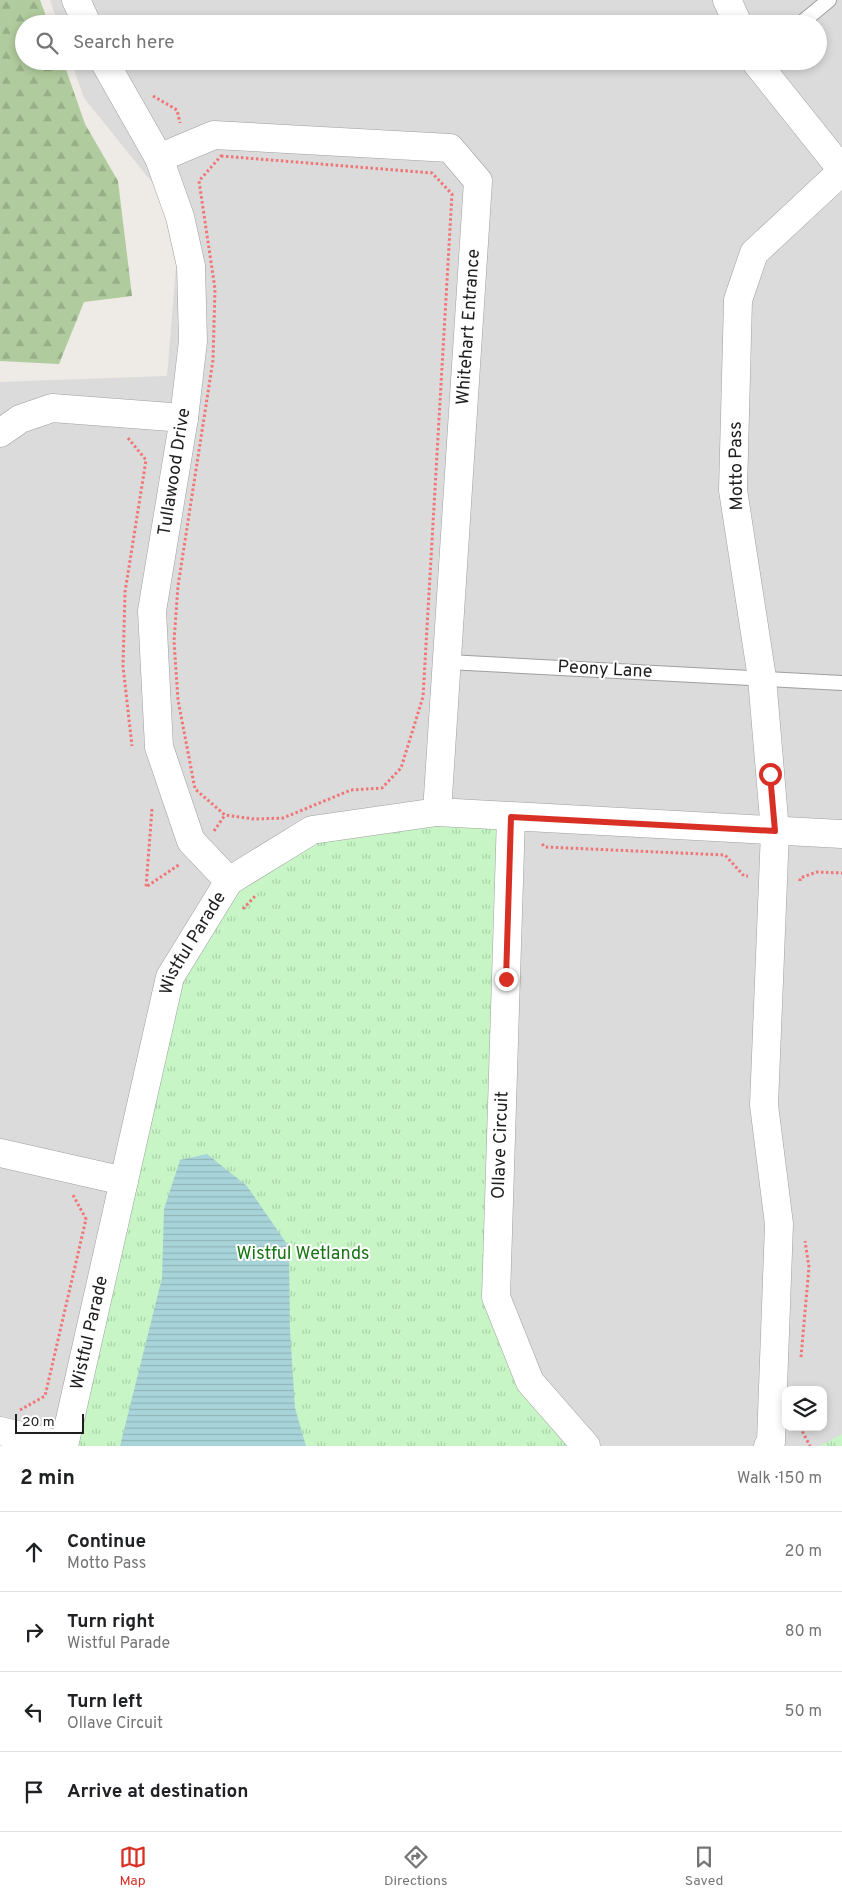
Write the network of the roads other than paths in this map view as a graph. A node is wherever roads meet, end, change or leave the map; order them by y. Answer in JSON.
{"nodes":[{"id":1,"x":76,"y":0,"type":"edge"},
{"id":2,"x":727,"y":0,"type":"edge"},
{"id":3,"x":829,"y":0,"type":"edge"},
{"id":4,"x":83,"y":15,"type":"edge"},
{"id":5,"x":734,"y":15,"type":"edge"},
{"id":6,"x":811,"y":15,"type":"edge"},
{"id":7,"x":109,"y":70,"type":"edge"},
{"id":8,"x":762,"y":70,"type":"edge"},
{"id":9,"x":159,"y":158,"type":"junction"},
{"id":10,"x":842,"y":170,"type":"edge"},
{"id":11,"x":184,"y":418,"type":"junction"},
{"id":12,"x":0,"y":433,"type":"edge"},
{"id":13,"x":448,"y":662,"type":"junction"},
{"id":14,"x":762,"y":678,"type":"junction"},
{"id":15,"x":842,"y":683,"type":"edge"},
{"id":16,"x":437,"y":812,"type":"junction"},
{"id":17,"x":510,"y":828,"type":"junction"},
{"id":18,"x":775,"y":831,"type":"junction"},
{"id":19,"x":842,"y":834,"type":"edge"},
{"id":20,"x":229,"y":881,"type":"junction"},
{"id":21,"x":0,"y":1153,"type":"edge"},
{"id":22,"x":124,"y":1181,"type":"junction"},
{"id":23,"x":5,"y":1432,"type":"edge"},
{"id":24,"x":64,"y":1446,"type":"edge"},
{"id":25,"x":586,"y":1446,"type":"edge"},
{"id":26,"x":768,"y":1446,"type":"edge"}],
"edges":[{"from":1,"to":4,"type":"street"},
{"from":2,"to":5,"type":"street"},
{"from":3,"to":6,"type":"lane"},
{"from":7,"to":9,"type":"street","name":"Tullawood Drive"},
{"from":8,"to":10,"type":"street"},
{"from":9,"to":11,"type":"street","name":"Tullawood Drive"},
{"from":9,"to":13,"type":"street","name":"Whitehart Entrance"},
{"from":10,"to":14,"type":"street","name":"Motto Pass"},
{"from":11,"to":12,"type":"street"},
{"from":11,"to":20,"type":"street","name":"Tullawood Drive"},
{"from":13,"to":14,"type":"lane","name":"Peony Lane"},
{"from":13,"to":16,"type":"street","name":"Whitehart Entrance"},
{"from":14,"to":15,"type":"lane","name":"Peony Lane"},
{"from":14,"to":18,"type":"street","name":"Motto Pass"},
{"from":16,"to":17,"type":"street","name":"Wistful Parade"},
{"from":16,"to":20,"type":"street","name":"Wistful Parade"},
{"from":17,"to":18,"type":"street","name":"Wistful Parade"},
{"from":17,"to":25,"type":"street","name":"Ollave Circuit"},
{"from":18,"to":19,"type":"street","name":"Wistful Parade"},
{"from":18,"to":26,"type":"street"},
{"from":20,"to":22,"type":"street","name":"Wistful Parade"},
{"from":21,"to":22,"type":"street"},
{"from":22,"to":24,"type":"street","name":"Wistful Parade"},
{"from":23,"to":24,"type":"street"}]}
